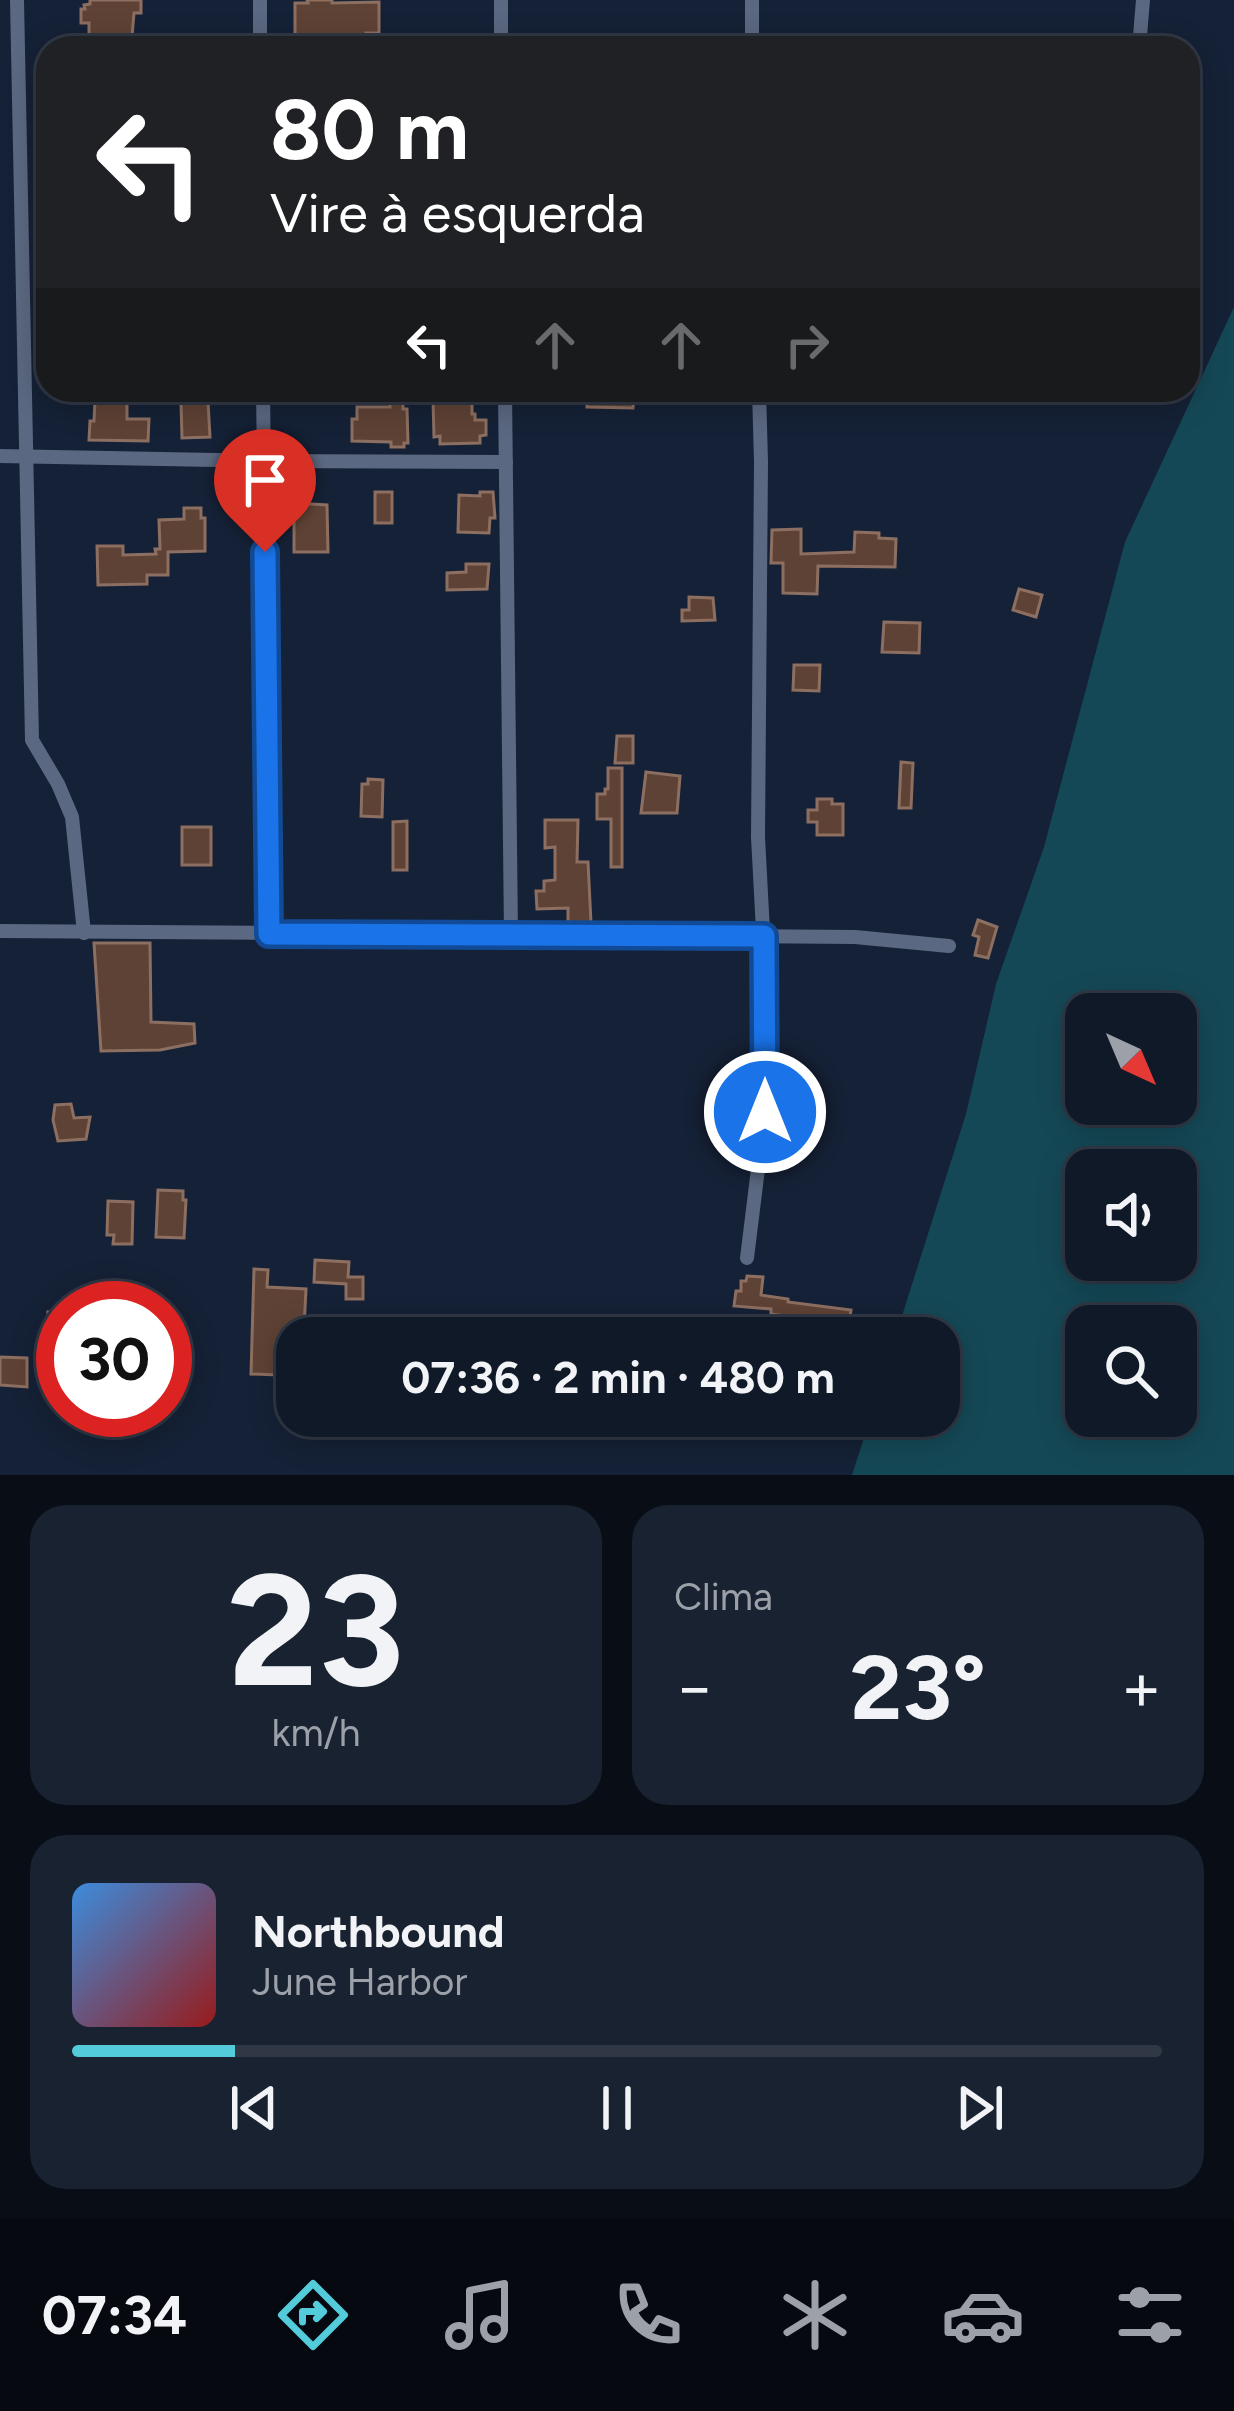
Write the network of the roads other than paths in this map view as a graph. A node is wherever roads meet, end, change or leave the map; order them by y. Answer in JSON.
{"nodes":[{"id":1,"x":17,"y":0,"type":"edge"},
{"id":2,"x":260,"y":0,"type":"edge"},
{"id":3,"x":501,"y":0,"type":"edge"},
{"id":4,"x":752,"y":0,"type":"edge"},
{"id":5,"x":1143,"y":0,"type":"edge"},
{"id":6,"x":260,"y":36,"type":"edge"},
{"id":7,"x":501,"y":36,"type":"edge"},
{"id":8,"x":752,"y":36,"type":"edge"},
{"id":9,"x":1140,"y":36,"type":"edge"},
{"id":10,"x":263,"y":402,"type":"edge"},
{"id":11,"x":505,"y":402,"type":"edge"},
{"id":12,"x":759,"y":402,"type":"edge"},
{"id":13,"x":0,"y":456,"type":"edge"},
{"id":14,"x":25,"y":456,"type":"junction"},
{"id":15,"x":262,"y":461,"type":"junction"},
{"id":16,"x":506,"y":462,"type":"junction"},
{"id":17,"x":0,"y":931,"type":"edge"},
{"id":18,"x":84,"y":933,"type":"junction"},
{"id":19,"x":269,"y":934,"type":"junction"},
{"id":20,"x":511,"y":935,"type":"junction"},
{"id":21,"x":764,"y":936,"type":"junction"},
{"id":22,"x":949,"y":946,"type":"dead end"},
{"id":23,"x":747,"y":1258,"type":"dead end"}],
"edges":[{"from":1,"to":14,"type":"street"},
{"from":2,"to":6,"type":"street"},
{"from":3,"to":7,"type":"street"},
{"from":4,"to":8,"type":"street"},
{"from":5,"to":9,"type":"street"},
{"from":10,"to":15,"type":"street"},
{"from":11,"to":16,"type":"street"},
{"from":12,"to":21,"type":"street"},
{"from":13,"to":14,"type":"street"},
{"from":14,"to":15,"type":"street"},
{"from":14,"to":18,"type":"street"},
{"from":15,"to":16,"type":"street"},
{"from":15,"to":19,"type":"street"},
{"from":16,"to":20,"type":"street"},
{"from":17,"to":18,"type":"street"},
{"from":18,"to":19,"type":"street"},
{"from":19,"to":20,"type":"street"},
{"from":20,"to":21,"type":"street"},
{"from":21,"to":22,"type":"street"},
{"from":21,"to":23,"type":"street"}]}
